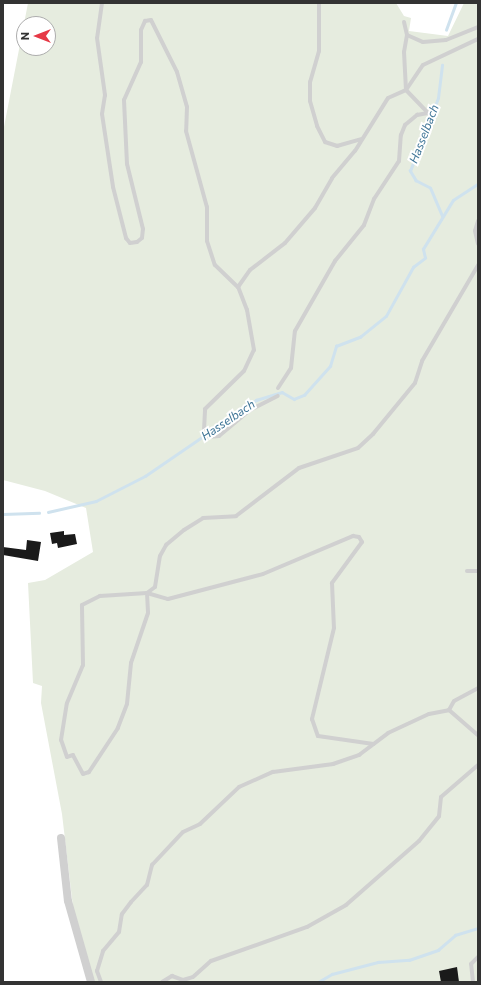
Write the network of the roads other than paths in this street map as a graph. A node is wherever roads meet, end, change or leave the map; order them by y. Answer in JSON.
{"nodes":[{"id":1,"x":102,"y":3,"type":"edge"},
{"id":2,"x":319,"y":3,"type":"edge"},
{"id":3,"x":404,"y":22,"type":"dead end"},
{"id":4,"x":478,"y":27,"type":"edge"},
{"id":5,"x":407,"y":35,"type":"junction"},
{"id":6,"x":478,"y":39,"type":"edge"},
{"id":7,"x":406,"y":90,"type":"junction"},
{"id":8,"x":363,"y":139,"type":"junction"},
{"id":9,"x":478,"y":221,"type":"edge"},
{"id":10,"x":478,"y":244,"type":"edge"},
{"id":11,"x":478,"y":265,"type":"edge"},
{"id":12,"x":238,"y":287,"type":"junction"},
{"id":13,"x":278,"y":388,"type":"dead end"},
{"id":14,"x":278,"y":396,"type":"dead end"},
{"id":15,"x":204,"y":430,"type":"dead end"},
{"id":16,"x":208,"y":437,"type":"dead end"},
{"id":17,"x":466,"y":571,"type":"dead end"},
{"id":18,"x":478,"y":571,"type":"edge"},
{"id":19,"x":147,"y":593,"type":"junction"},
{"id":20,"x":478,"y":688,"type":"edge"},
{"id":21,"x":449,"y":710,"type":"junction"},
{"id":22,"x":478,"y":735,"type":"edge"},
{"id":23,"x":373,"y":744,"type":"junction"},
{"id":24,"x":478,"y":765,"type":"edge"},
{"id":25,"x":61,"y":838,"type":"dead end"},
{"id":26,"x":478,"y":957,"type":"edge"},
{"id":27,"x":91,"y":982,"type":"edge"},
{"id":28,"x":101,"y":982,"type":"edge"},
{"id":29,"x":162,"y":982,"type":"edge"},
{"id":30,"x":473,"y":982,"type":"edge"}],
"edges":[{"from":1,"to":12,"type":"lane"},
{"from":2,"to":8,"type":"lane"},
{"from":3,"to":5,"type":"lane"},
{"from":4,"to":5,"type":"lane"},
{"from":5,"to":7,"type":"lane"},
{"from":6,"to":7,"type":"lane"},
{"from":7,"to":8,"type":"lane"},
{"from":7,"to":13,"type":"lane"},
{"from":8,"to":12,"type":"lane"},
{"from":9,"to":10,"type":"lane"},
{"from":11,"to":19,"type":"lane"},
{"from":12,"to":15,"type":"lane"},
{"from":14,"to":16,"type":"lane"},
{"from":17,"to":18,"type":"lane"},
{"from":19,"to":19,"type":"lane"},
{"from":19,"to":23,"type":"lane"},
{"from":20,"to":21,"type":"lane"},
{"from":21,"to":22,"type":"lane"},
{"from":21,"to":23,"type":"lane"},
{"from":23,"to":28,"type":"lane"},
{"from":24,"to":29,"type":"lane"},
{"from":25,"to":27,"type":"street"},
{"from":26,"to":30,"type":"lane"}]}
